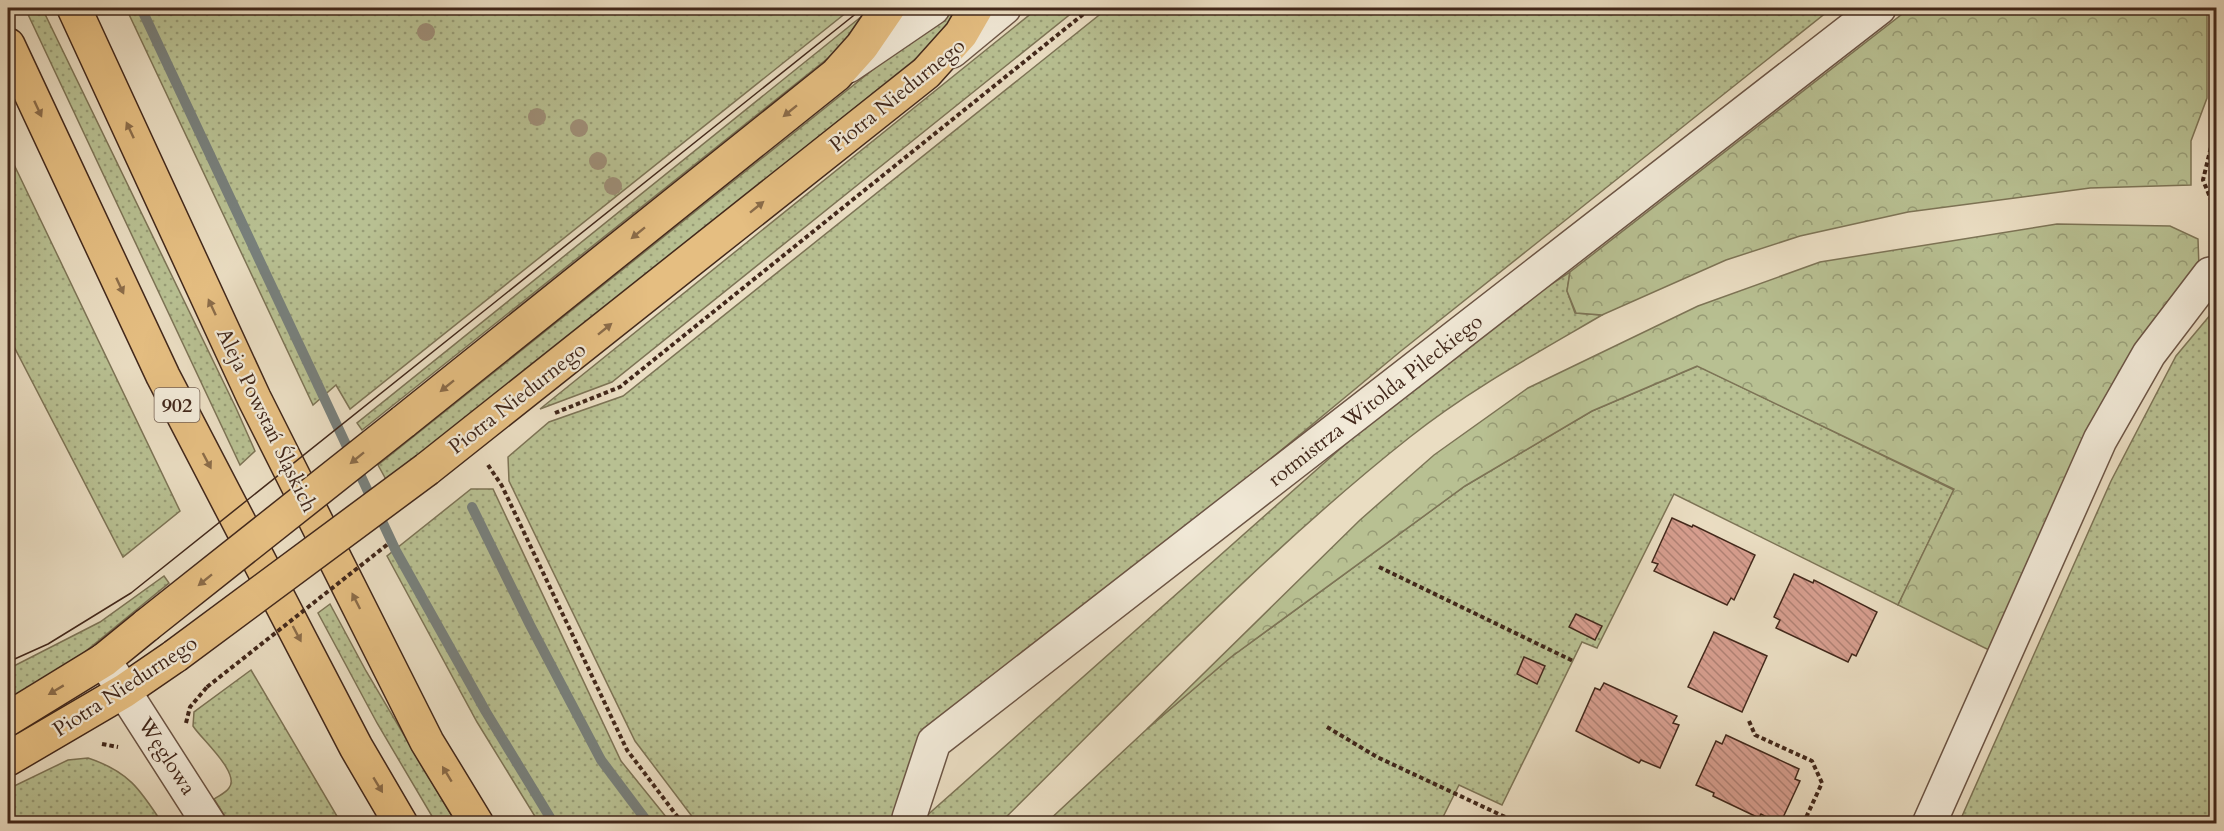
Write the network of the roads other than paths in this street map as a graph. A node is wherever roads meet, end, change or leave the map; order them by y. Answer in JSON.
{"nodes":[{"id":1,"x":74,"y":8,"type":"edge"},
{"id":2,"x":888,"y":8,"type":"edge"},
{"id":3,"x":933,"y":8,"type":"edge"},
{"id":4,"x":976,"y":8,"type":"edge"},
{"id":5,"x":1004,"y":8,"type":"edge"},
{"id":6,"x":1879,"y":8,"type":"edge"},
{"id":7,"x":8,"y":45,"type":"edge"},
{"id":8,"x":926,"y":73,"type":"junction"},
{"id":9,"x":836,"y":75,"type":"junction"},
{"id":10,"x":2210,"y":274,"type":"dead end"},
{"id":11,"x":104,"y":660,"type":"junction"},
{"id":12,"x":124,"y":691,"type":"junction"},
{"id":13,"x":8,"y":719,"type":"edge"},
{"id":14,"x":8,"y":759,"type":"edge"},
{"id":15,"x":909,"y":818,"type":"dead end"},
{"id":16,"x":209,"y":824,"type":"edge"},
{"id":17,"x":401,"y":824,"type":"edge"},
{"id":18,"x":477,"y":824,"type":"edge"},
{"id":19,"x":1929,"y":824,"type":"edge"}],
"edges":[{"from":18,"to":1,"type":"main road","name":"Aleja Powstań Śląskich","one_way":true},
{"from":2,"to":9,"type":"main road"},
{"from":3,"to":9,"type":"street","name":"Piotra Niedurnego"},
{"from":4,"to":8,"type":"main road"},
{"from":5,"to":8,"type":"street","name":"Piotra Niedurnego"},
{"from":6,"to":15,"type":"street","name":"rotmistrza Witolda Pileckiego"},
{"from":7,"to":17,"type":"main road","number":"902","one_way":true},
{"from":12,"to":8,"type":"main road","name":"Piotra Niedurnego","one_way":true,"bridge":true},
{"from":9,"to":11,"type":"main road","name":"Piotra Niedurnego","one_way":true,"bridge":true},
{"from":10,"to":19,"type":"street"},
{"from":11,"to":12,"type":"street","name":"Węglowa"},
{"from":11,"to":13,"type":"main road","name":"Piotra Niedurnego","one_way":true},
{"from":12,"to":14,"type":"main road","name":"Piotra Niedurnego"},
{"from":12,"to":16,"type":"street","name":"Węglowa"}]}
